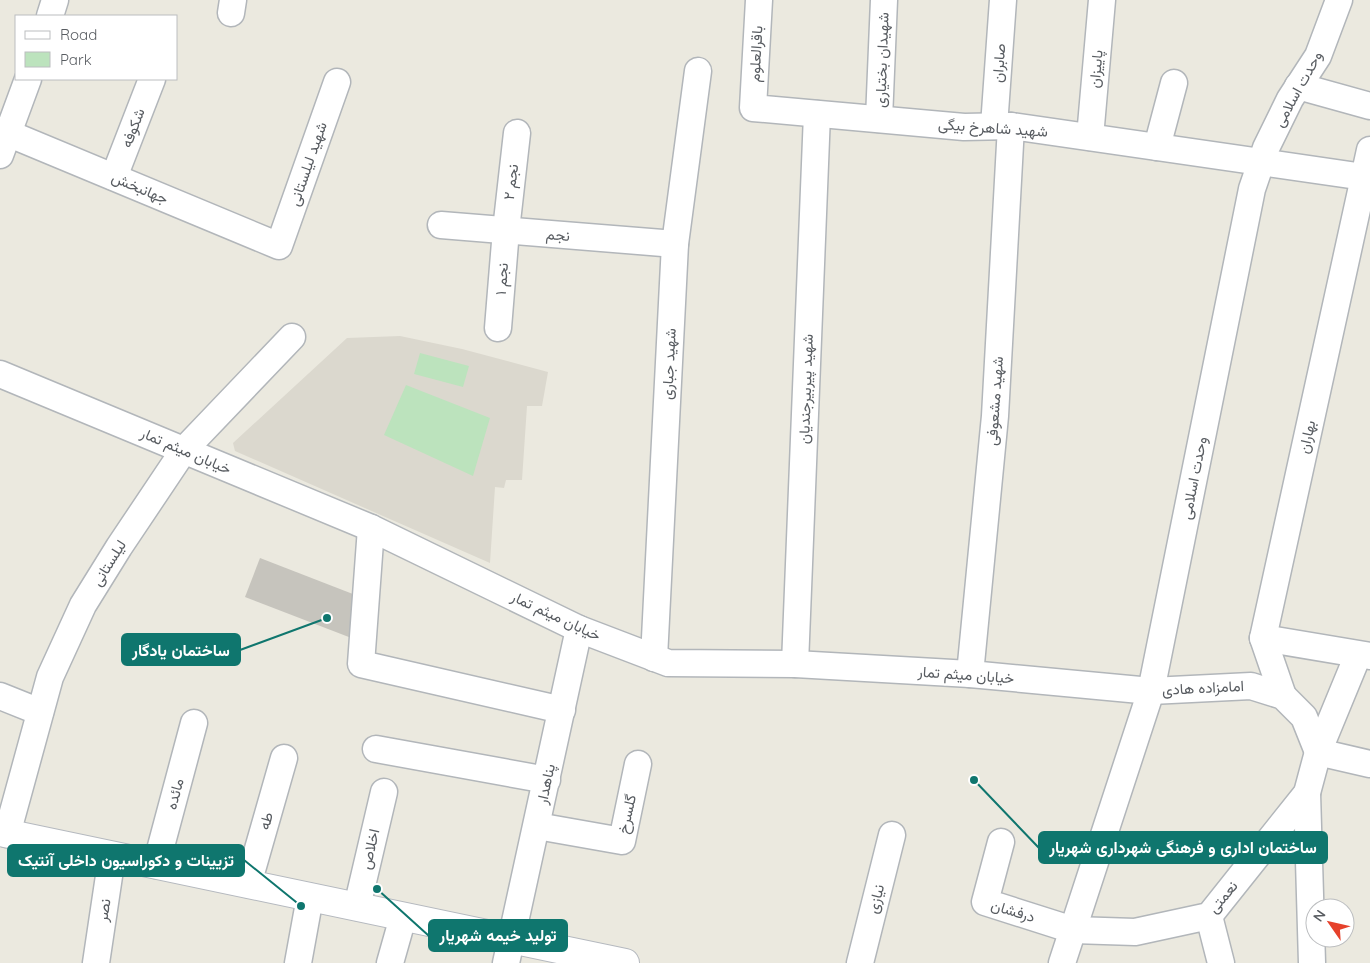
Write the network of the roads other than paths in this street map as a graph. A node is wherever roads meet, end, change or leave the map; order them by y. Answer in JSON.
{"nodes":[{"id":1,"x":55,"y":0,"type":"edge"},
{"id":2,"x":759,"y":0,"type":"edge"},
{"id":3,"x":884,"y":0,"type":"edge"},
{"id":4,"x":1003,"y":0,"type":"edge"},
{"id":5,"x":1102,"y":0,"type":"edge"},
{"id":6,"x":1339,"y":0,"type":"edge"},
{"id":7,"x":50,"y":15,"type":"edge"},
{"id":8,"x":698,"y":71,"type":"dead end"},
{"id":9,"x":28,"y":80,"type":"edge"},
{"id":10,"x":152,"y":80,"type":"edge"},
{"id":11,"x":337,"y":82,"type":"dead end"},
{"id":12,"x":1174,"y":83,"type":"dead end"},
{"id":13,"x":1298,"y":86,"type":"junction"},
{"id":14,"x":1370,"y":106,"type":"edge"},
{"id":15,"x":753,"y":108,"type":"joint"},
{"id":16,"x":817,"y":114,"type":"junction"},
{"id":17,"x":880,"y":119,"type":"junction"},
{"id":18,"x":1003,"y":126,"type":"junction"},
{"id":19,"x":517,"y":133,"type":"dead end"},
{"id":20,"x":1090,"y":137,"type":"junction"},
{"id":21,"x":3,"y":139,"type":"edge"},
{"id":22,"x":1158,"y":147,"type":"junction"},
{"id":23,"x":1370,"y":150,"type":"edge"},
{"id":24,"x":1262,"y":162,"type":"junction"},
{"id":25,"x":114,"y":177,"type":"junction"},
{"id":26,"x":1364,"y":177,"type":"junction"},
{"id":27,"x":441,"y":225,"type":"dead end"},
{"id":28,"x":506,"y":230,"type":"junction"},
{"id":29,"x":675,"y":244,"type":"junction"},
{"id":30,"x":279,"y":246,"type":"joint"},
{"id":31,"x":498,"y":328,"type":"dead end"},
{"id":32,"x":292,"y":337,"type":"dead end"},
{"id":33,"x":0,"y":374,"type":"edge"},
{"id":34,"x":184,"y":450,"type":"junction"},
{"id":35,"x":371,"y":528,"type":"junction"},
{"id":36,"x":580,"y":629,"type":"junction"},
{"id":37,"x":1263,"y":638,"type":"junction"},
{"id":38,"x":1364,"y":656,"type":"edge"},
{"id":39,"x":654,"y":658,"type":"junction"},
{"id":40,"x":795,"y":664,"type":"junction"},
{"id":41,"x":970,"y":674,"type":"junction"},
{"id":42,"x":1151,"y":691,"type":"junction"},
{"id":43,"x":0,"y":696,"type":"edge"},
{"id":44,"x":1283,"y":696,"type":"junction"},
{"id":45,"x":562,"y":710,"type":"junction"},
{"id":46,"x":40,"y":712,"type":"junction"},
{"id":47,"x":194,"y":723,"type":"dead end"},
{"id":48,"x":376,"y":749,"type":"dead end"},
{"id":49,"x":1318,"y":752,"type":"junction"},
{"id":50,"x":284,"y":758,"type":"dead end"},
{"id":51,"x":638,"y":764,"type":"dead end"},
{"id":52,"x":1370,"y":764,"type":"edge"},
{"id":53,"x":547,"y":780,"type":"junction"},
{"id":54,"x":384,"y":792,"type":"dead end"},
{"id":55,"x":1307,"y":793,"type":"junction"},
{"id":56,"x":537,"y":826,"type":"junction"},
{"id":57,"x":3,"y":833,"type":"edge"},
{"id":58,"x":892,"y":835,"type":"dead end"},
{"id":59,"x":1000,"y":842,"type":"dead end"},
{"id":60,"x":112,"y":856,"type":"junction"},
{"id":61,"x":156,"y":865,"type":"junction"},
{"id":62,"x":248,"y":884,"type":"junction"},
{"id":63,"x":310,"y":897,"type":"junction"},
{"id":64,"x":357,"y":907,"type":"junction"},
{"id":65,"x":1208,"y":916,"type":"junction"},
{"id":66,"x":403,"y":917,"type":"junction"},
{"id":67,"x":1073,"y":930,"type":"junction"},
{"id":68,"x":509,"y":951,"type":"edge"},
{"id":69,"x":96,"y":963,"type":"edge"},
{"id":70,"x":298,"y":963,"type":"edge"},
{"id":71,"x":390,"y":963,"type":"edge"},
{"id":72,"x":625,"y":963,"type":"edge"},
{"id":73,"x":860,"y":963,"type":"edge"},
{"id":74,"x":1062,"y":963,"type":"edge"},
{"id":75,"x":1221,"y":963,"type":"edge"},
{"id":76,"x":1312,"y":963,"type":"edge"}],
"edges":[{"from":1,"to":7,"type":"street"},
{"from":2,"to":15,"type":"street","name":"باقرالعلوم"},
{"from":3,"to":17,"type":"street","name":"شهیدان بختیاری"},
{"from":4,"to":18,"type":"street","name":"صابران"},
{"from":5,"to":20,"type":"street","name":"پاییزان"},
{"from":6,"to":13,"type":"street","name":"وحدت اسلامی"},
{"from":8,"to":29,"type":"street","name":"شهید جباری"},
{"from":9,"to":21,"type":"street"},
{"from":10,"to":25,"type":"street","name":"شکوفه"},
{"from":11,"to":30,"type":"street","name":"شهید لیلستانی"},
{"from":12,"to":22,"type":"street"},
{"from":13,"to":14,"type":"street"},
{"from":13,"to":24,"type":"street","name":"وحدت اسلامی"},
{"from":15,"to":16,"type":"street","name":"شهید شاهرخ بیگی"},
{"from":16,"to":17,"type":"street","name":"شهید شاهرخ بیگی"},
{"from":16,"to":40,"type":"street","name":"شهید پیربیرجندیان"},
{"from":17,"to":18,"type":"street","name":"شهید شاهرخ بیگی"},
{"from":18,"to":20,"type":"street","name":"شهید شاهرخ بیگی"},
{"from":18,"to":41,"type":"street","name":"شهید مشعوفی"},
{"from":19,"to":28,"type":"street","name":"نجم ۲"},
{"from":20,"to":22,"type":"street","name":"شهید شاهرخ بیگی"},
{"from":21,"to":25,"type":"street","name":"جهانبخش"},
{"from":22,"to":24,"type":"street","name":"شهید شاهرخ بیگی"},
{"from":23,"to":26,"type":"street","name":"بهاران"},
{"from":24,"to":26,"type":"street","name":"شهید شاهرخ بیگی"},
{"from":24,"to":42,"type":"street","name":"وحدت اسلامی"},
{"from":25,"to":30,"type":"street","name":"جهانبخش"},
{"from":26,"to":37,"type":"street","name":"بهاران"},
{"from":27,"to":28,"type":"street","name":"نجم"},
{"from":28,"to":29,"type":"street","name":"نجم"},
{"from":28,"to":31,"type":"street","name":"نجم ۱"},
{"from":29,"to":39,"type":"street","name":"شهید جباری"},
{"from":32,"to":34,"type":"street","name":"لیلستانی"},
{"from":33,"to":34,"type":"street","name":"خیابان میثم تمار"},
{"from":34,"to":35,"type":"street","name":"خیابان میثم تمار"},
{"from":34,"to":46,"type":"street","name":"لیلستانی"},
{"from":35,"to":36,"type":"street","name":"خیابان میثم تمار"},
{"from":35,"to":45,"type":"street"},
{"from":36,"to":39,"type":"street","name":"خیابان میثم تمار"},
{"from":36,"to":45,"type":"street","name":"پناهدار"},
{"from":37,"to":38,"type":"street"},
{"from":37,"to":44,"type":"street"},
{"from":38,"to":49,"type":"street","name":"نعمتی"},
{"from":39,"to":40,"type":"street","name":"خیابان میثم تمار"},
{"from":40,"to":41,"type":"street","name":"خیابان میثم تمار"},
{"from":41,"to":42,"type":"street","name":"خیابان میثم تمار"},
{"from":42,"to":44,"type":"street","name":"امامزاده هادی"},
{"from":42,"to":67,"type":"street","name":"وحدت اسلامی"},
{"from":43,"to":46,"type":"street"},
{"from":44,"to":49,"type":"street","name":"امامزاده هادی"},
{"from":45,"to":53,"type":"street","name":"پناهدار"},
{"from":46,"to":57,"type":"street","name":"لیلستانی"},
{"from":47,"to":61,"type":"street","name":"مائده"},
{"from":48,"to":53,"type":"street"},
{"from":49,"to":52,"type":"street"},
{"from":49,"to":55,"type":"street","name":"نعمتی"},
{"from":50,"to":62,"type":"street","name":"طه"},
{"from":51,"to":56,"type":"street","name":"گلسرخ"},
{"from":53,"to":56,"type":"street","name":"پناهدار"},
{"from":54,"to":64,"type":"street","name":"اخلاص"},
{"from":55,"to":65,"type":"street","name":"نعمتی"},
{"from":55,"to":76,"type":"street"},
{"from":56,"to":68,"type":"street","name":"پناهدار"},
{"from":57,"to":60,"type":"main road"},
{"from":58,"to":73,"type":"street","name":"نیازی"},
{"from":59,"to":67,"type":"street","name":"درفشان"},
{"from":60,"to":61,"type":"main road"},
{"from":60,"to":69,"type":"street","name":"نصر"},
{"from":61,"to":62,"type":"main road"},
{"from":62,"to":63,"type":"main road"},
{"from":63,"to":64,"type":"main road"},
{"from":63,"to":70,"type":"street"},
{"from":64,"to":66,"type":"main road"},
{"from":65,"to":67,"type":"street","name":"نعمتی"},
{"from":65,"to":75,"type":"street"},
{"from":66,"to":68,"type":"main road"},
{"from":66,"to":71,"type":"street"},
{"from":67,"to":74,"type":"street","name":"وحدت اسلامی"},
{"from":68,"to":72,"type":"main road"}]}
